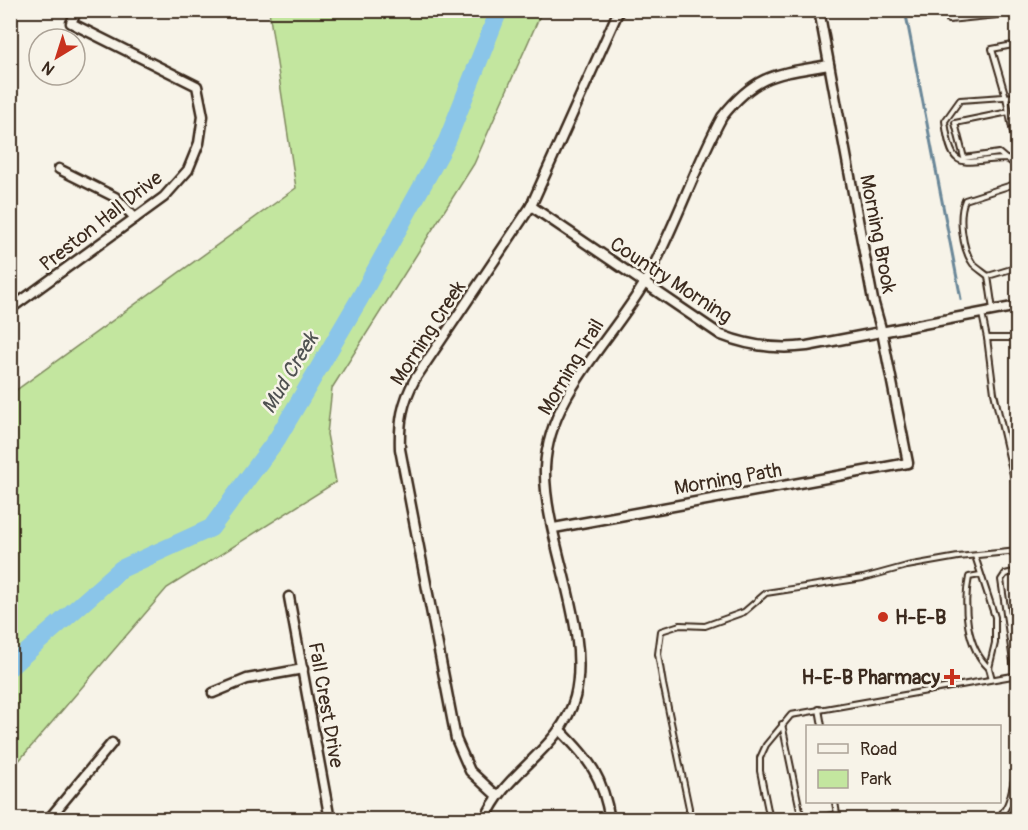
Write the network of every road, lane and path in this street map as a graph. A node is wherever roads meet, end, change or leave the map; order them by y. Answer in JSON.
{"nodes":[{"id":1,"x":77,"y":10,"type":"edge"},
{"id":2,"x":620,"y":10,"type":"edge"},
{"id":3,"x":819,"y":10,"type":"edge"},
{"id":4,"x":997,"y":10,"type":"edge"},
{"id":5,"x":949,"y":20,"type":"dead end"},
{"id":6,"x":1017,"y":44,"type":"edge"},
{"id":7,"x":829,"y":64,"type":"junction"},
{"id":8,"x":1017,"y":96,"type":"edge"},
{"id":9,"x":1006,"y":97,"type":"junction"},
{"id":10,"x":1009,"y":112,"type":"junction"},
{"id":11,"x":1007,"y":159,"type":"junction"},
{"id":12,"x":1017,"y":159,"type":"edge"},
{"id":13,"x":1017,"y":167,"type":"edge"},
{"id":14,"x":59,"y":169,"type":"dead end"},
{"id":15,"x":1017,"y":183,"type":"edge"},
{"id":16,"x":531,"y":206,"type":"junction"},
{"id":17,"x":135,"y":218,"type":"junction"},
{"id":18,"x":1017,"y":267,"type":"edge"},
{"id":19,"x":988,"y":276,"type":"junction"},
{"id":20,"x":644,"y":283,"type":"junction"},
{"id":21,"x":1017,"y":306,"type":"edge"},
{"id":22,"x":10,"y":309,"type":"edge"},
{"id":23,"x":993,"y":311,"type":"junction"},
{"id":24,"x":982,"y":313,"type":"junction"},
{"id":25,"x":882,"y":332,"type":"junction"},
{"id":26,"x":987,"y":338,"type":"junction"},
{"id":27,"x":1017,"y":338,"type":"edge"},
{"id":28,"x":908,"y":463,"type":"joint"},
{"id":29,"x":1016,"y":483,"type":"edge"},
{"id":30,"x":554,"y":528,"type":"junction"},
{"id":31,"x":1017,"y":551,"type":"edge"},
{"id":32,"x":975,"y":556,"type":"junction"},
{"id":33,"x":1017,"y":559,"type":"edge"},
{"id":34,"x":1017,"y":572,"type":"edge"},
{"id":35,"x":980,"y":574,"type":"junction"},
{"id":36,"x":289,"y":597,"type":"dead end"},
{"id":37,"x":989,"y":668,"type":"junction"},
{"id":38,"x":303,"y":669,"type":"junction"},
{"id":39,"x":1016,"y":675,"type":"edge"},
{"id":40,"x":992,"y":679,"type":"junction"},
{"id":41,"x":213,"y":693,"type":"dead end"},
{"id":42,"x":819,"y":710,"type":"junction"},
{"id":43,"x":783,"y":724,"type":"junction"},
{"id":44,"x":822,"y":725,"type":"edge"},
{"id":45,"x":560,"y":730,"type":"junction"},
{"id":46,"x":112,"y":743,"type":"dead end"},
{"id":47,"x":1017,"y":765,"type":"edge"},
{"id":48,"x":497,"y":796,"type":"junction"},
{"id":49,"x":837,"y":817,"type":"edge"},
{"id":50,"x":48,"y":819,"type":"edge"},
{"id":51,"x":330,"y":819,"type":"edge"},
{"id":52,"x":485,"y":819,"type":"edge"},
{"id":53,"x":610,"y":819,"type":"edge"},
{"id":54,"x":689,"y":819,"type":"edge"},
{"id":55,"x":770,"y":819,"type":"edge"},
{"id":56,"x":802,"y":819,"type":"edge"},
{"id":57,"x":808,"y":819,"type":"edge"},
{"id":58,"x":994,"y":819,"type":"edge"}],
"edges":[{"from":1,"to":17,"type":"street","name":"Preston Hall Drive"},
{"from":2,"to":16,"type":"street","name":"Morning Creek"},
{"from":3,"to":7,"type":"street","name":"Morning Brook"},
{"from":4,"to":5,"type":"lane"},
{"from":6,"to":9,"type":"lane"},
{"from":7,"to":20,"type":"street","name":"Morning Trail"},
{"from":7,"to":25,"type":"street","name":"Morning Brook"},
{"from":8,"to":9,"type":"lane"},
{"from":9,"to":10,"type":"lane"},
{"from":9,"to":11,"type":"lane"},
{"from":10,"to":11,"type":"lane"},
{"from":10,"to":12,"type":"lane"},
{"from":11,"to":13,"type":"lane"},
{"from":14,"to":17,"type":"street"},
{"from":15,"to":19,"type":"lane"},
{"from":16,"to":20,"type":"street","name":"Country Morning"},
{"from":16,"to":48,"type":"street","name":"Morning Creek"},
{"from":17,"to":22,"type":"street","name":"Preston Hall Drive"},
{"from":18,"to":19,"type":"lane"},
{"from":19,"to":23,"type":"lane"},
{"from":20,"to":25,"type":"street","name":"Country Morning"},
{"from":20,"to":30,"type":"street","name":"Morning Trail"},
{"from":21,"to":23,"type":"street","name":"Country Morning"},
{"from":23,"to":24,"type":"street","name":"Country Morning"},
{"from":24,"to":25,"type":"street","name":"Country Morning"},
{"from":24,"to":26,"type":"lane"},
{"from":25,"to":28,"type":"street","name":"Morning Brook"},
{"from":26,"to":27,"type":"lane"},
{"from":26,"to":29,"type":"lane"},
{"from":28,"to":30,"type":"street","name":"Morning Path"},
{"from":30,"to":45,"type":"street","name":"Morning Trail"},
{"from":31,"to":32,"type":"lane"},
{"from":32,"to":35,"type":"lane"},
{"from":32,"to":54,"type":"lane"},
{"from":33,"to":34,"type":"lane"},
{"from":34,"to":39,"type":"lane"},
{"from":35,"to":37,"type":"lane"},
{"from":35,"to":37,"type":"lane"},
{"from":36,"to":38,"type":"street","name":"Fall Crest Drive"},
{"from":37,"to":40,"type":"lane"},
{"from":38,"to":41,"type":"street"},
{"from":38,"to":51,"type":"street","name":"Fall Crest Drive"},
{"from":39,"to":40,"type":"lane"},
{"from":40,"to":42,"type":"lane"},
{"from":42,"to":43,"type":"lane"},
{"from":42,"to":44,"type":"lane"},
{"from":43,"to":55,"type":"lane"},
{"from":43,"to":56,"type":"lane"},
{"from":45,"to":48,"type":"street","name":"Morning Trail"},
{"from":45,"to":53,"type":"street"},
{"from":46,"to":50,"type":"street"},
{"from":47,"to":58,"type":"lane"},
{"from":48,"to":52,"type":"street","name":"Morning Trail"},
{"from":49,"to":57,"type":"lane"}]}
